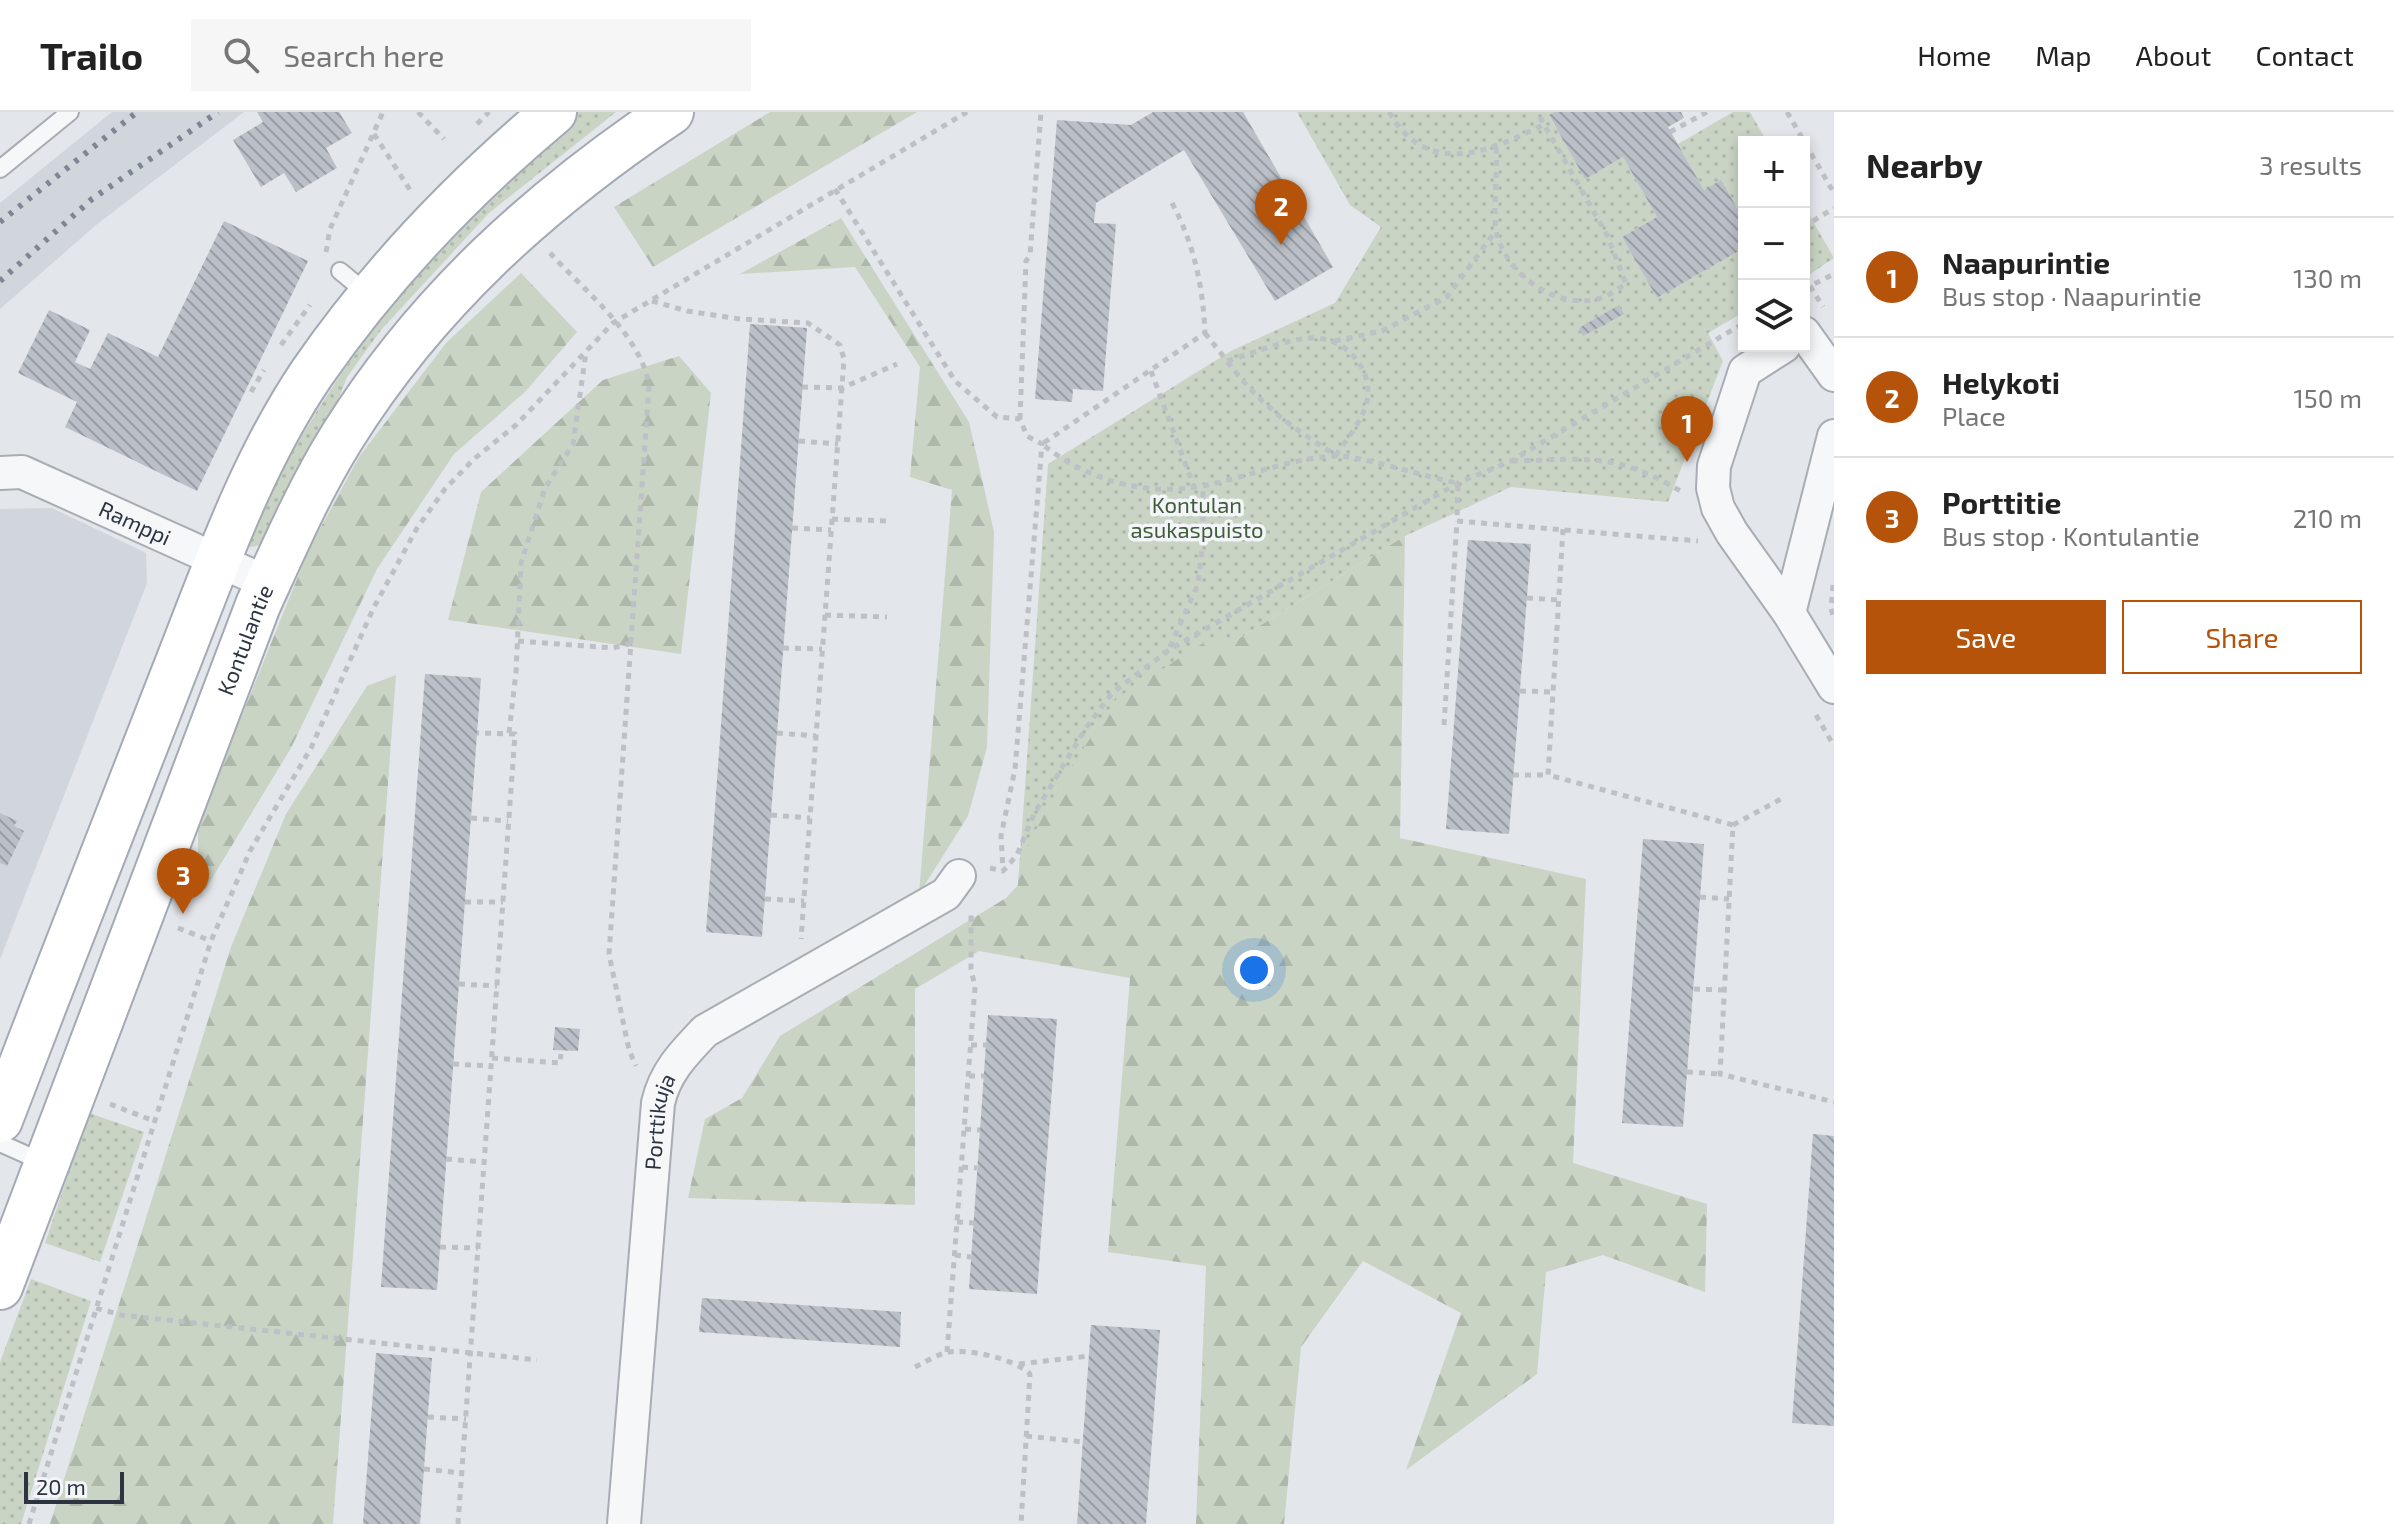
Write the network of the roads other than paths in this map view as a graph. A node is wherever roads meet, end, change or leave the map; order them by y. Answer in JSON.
{"nodes":[{"id":1,"x":70,"y":112,"type":"edge"},
{"id":2,"x":554,"y":112,"type":"edge"},
{"id":3,"x":671,"y":112,"type":"edge"},
{"id":4,"x":0,"y":169,"type":"edge"},
{"id":5,"x":1810,"y":341,"type":"edge"},
{"id":6,"x":1775,"y":352,"type":"edge"},
{"id":7,"x":1834,"y":375,"type":"edge"},
{"id":8,"x":1834,"y":436,"type":"edge"},
{"id":9,"x":0,"y":473,"type":"edge"},
{"id":10,"x":219,"y":561,"type":"junction"},
{"id":11,"x":268,"y":583,"type":"junction"},
{"id":12,"x":1789,"y":613,"type":"junction"},
{"id":13,"x":1834,"y":687,"type":"edge"},
{"id":14,"x":959,"y":876,"type":"road end"},
{"id":15,"x":0,"y":1120,"type":"edge"},
{"id":16,"x":0,"y":1143,"type":"edge"},
{"id":17,"x":46,"y":1164,"type":"junction"},
{"id":18,"x":0,"y":1287,"type":"edge"},
{"id":19,"x":624,"y":1524,"type":"edge"}],
"edges":[{"from":1,"to":4,"type":"lane"},
{"from":2,"to":10,"type":"main road"},
{"from":3,"to":11,"type":"main road","name":"Kontulantie"},
{"from":5,"to":7,"type":"street"},
{"from":6,"to":12,"type":"street"},
{"from":8,"to":12,"type":"street"},
{"from":9,"to":10,"type":"street","name":"Ramppi"},
{"from":10,"to":11,"type":"street","name":"Ramppi"},
{"from":10,"to":15,"type":"main road"},
{"from":11,"to":17,"type":"main road","name":"Kontulantie"},
{"from":12,"to":13,"type":"street"},
{"from":14,"to":19,"type":"street","name":"Porttikuja"},
{"from":16,"to":17,"type":"lane"},
{"from":17,"to":18,"type":"main road","name":"Kontulantie"}]}
